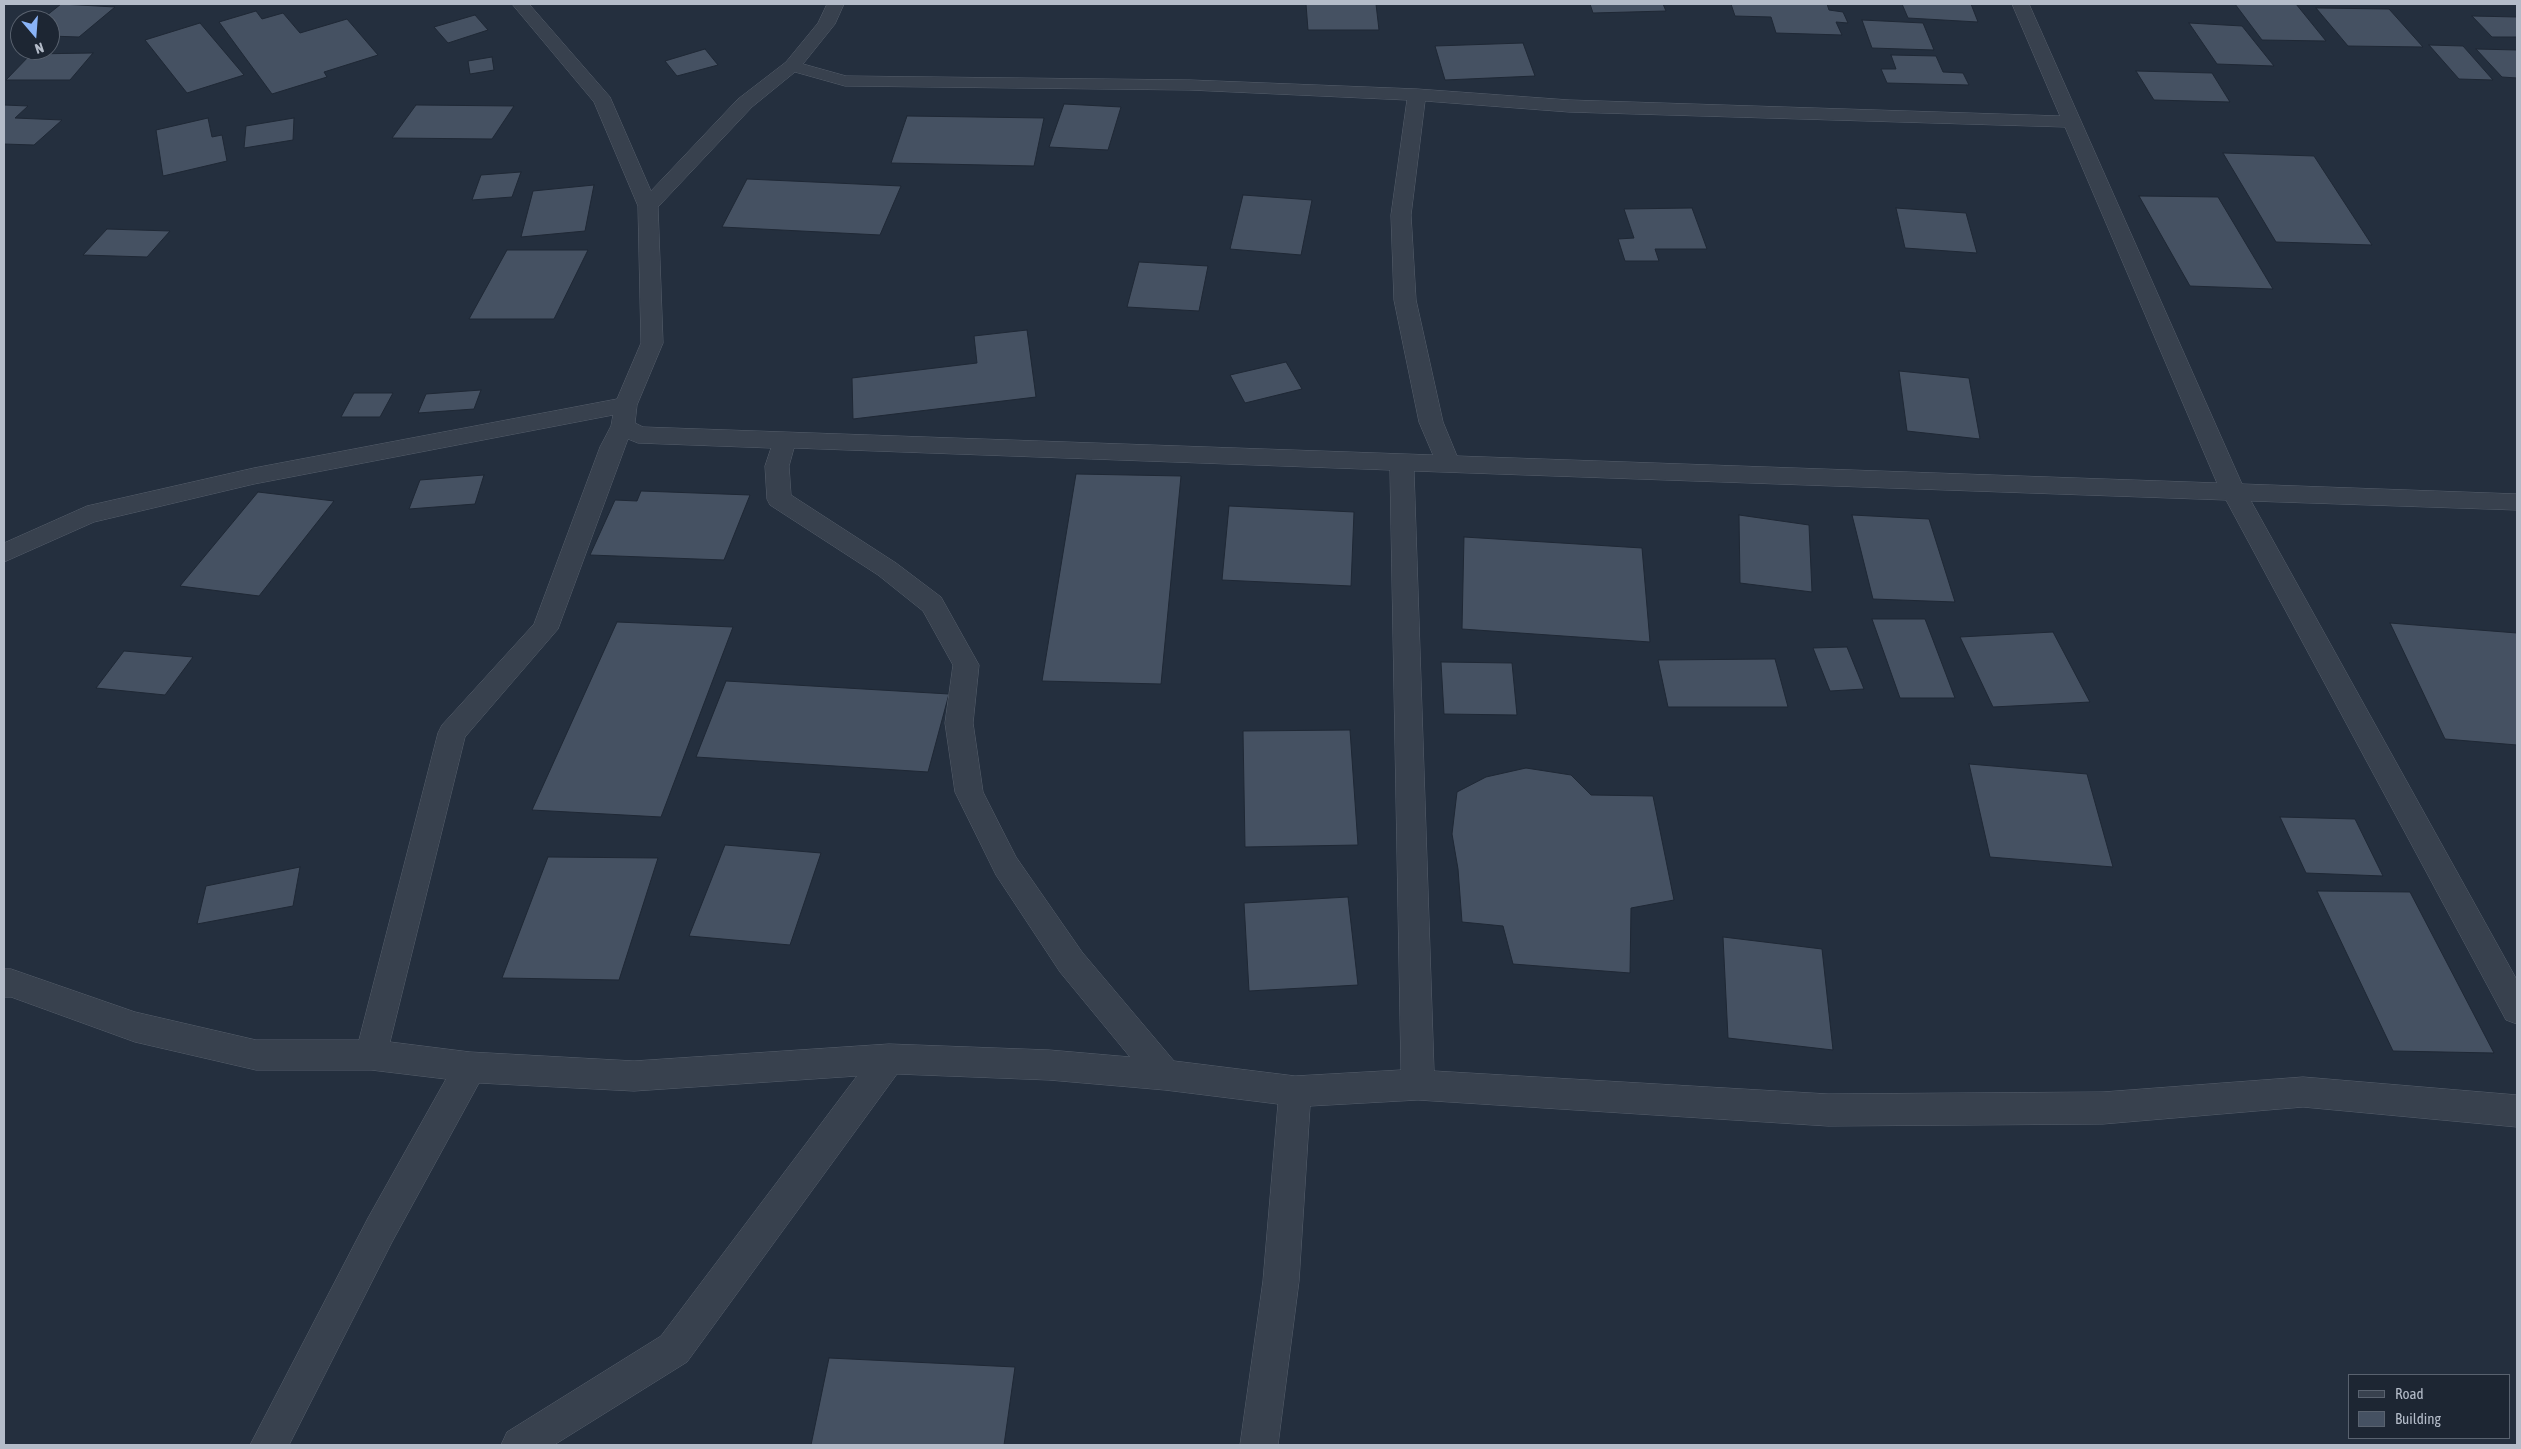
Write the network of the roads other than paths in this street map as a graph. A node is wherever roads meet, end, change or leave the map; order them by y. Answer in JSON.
{"nodes":[{"id":1,"x":520,"y":4,"type":"edge"},
{"id":2,"x":835,"y":4,"type":"edge"},
{"id":3,"x":2021,"y":4,"type":"edge"},
{"id":4,"x":792,"y":66,"type":"junction"},
{"id":5,"x":1417,"y":95,"type":"junction"},
{"id":6,"x":2072,"y":122,"type":"junction"},
{"id":7,"x":648,"y":206,"type":"junction"},
{"id":8,"x":625,"y":415,"type":"junction"},
{"id":9,"x":785,"y":440,"type":"junction"},
{"id":10,"x":1402,"y":462,"type":"junction"},
{"id":11,"x":1449,"y":464,"type":"junction"},
{"id":12,"x":2233,"y":491,"type":"junction"},
{"id":13,"x":2517,"y":502,"type":"edge"},
{"id":14,"x":4,"y":553,"type":"edge"},
{"id":15,"x":4,"y":983,"type":"edge"},
{"id":16,"x":2517,"y":1010,"type":"edge"},
{"id":17,"x":371,"y":1055,"type":"junction"},
{"id":18,"x":889,"y":1058,"type":"junction"},
{"id":19,"x":470,"y":1068,"type":"junction"},
{"id":20,"x":1165,"y":1075,"type":"junction"},
{"id":21,"x":1418,"y":1085,"type":"junction"},
{"id":22,"x":1295,"y":1091,"type":"junction"},
{"id":23,"x":2517,"y":1111,"type":"edge"},
{"id":24,"x":269,"y":1445,"type":"edge"},
{"id":25,"x":520,"y":1445,"type":"edge"},
{"id":26,"x":1260,"y":1445,"type":"edge"}],
"edges":[{"from":1,"to":7,"type":"street"},
{"from":2,"to":4,"type":"street"},
{"from":3,"to":6,"type":"street"},
{"from":4,"to":5,"type":"street"},
{"from":4,"to":7,"type":"street"},
{"from":5,"to":6,"type":"street"},
{"from":5,"to":11,"type":"street"},
{"from":6,"to":12,"type":"street"},
{"from":7,"to":8,"type":"street"},
{"from":8,"to":9,"type":"street"},
{"from":8,"to":14,"type":"street"},
{"from":8,"to":17,"type":"street"},
{"from":9,"to":10,"type":"street"},
{"from":9,"to":20,"type":"street"},
{"from":10,"to":11,"type":"street"},
{"from":10,"to":21,"type":"street"},
{"from":11,"to":12,"type":"street"},
{"from":12,"to":13,"type":"street"},
{"from":12,"to":16,"type":"street"},
{"from":15,"to":17,"type":"street"},
{"from":17,"to":19,"type":"street"},
{"from":18,"to":19,"type":"street"},
{"from":18,"to":20,"type":"street"},
{"from":18,"to":25,"type":"street"},
{"from":19,"to":24,"type":"street"},
{"from":20,"to":22,"type":"street"},
{"from":21,"to":22,"type":"street"},
{"from":21,"to":23,"type":"street"},
{"from":22,"to":26,"type":"street"}]}
